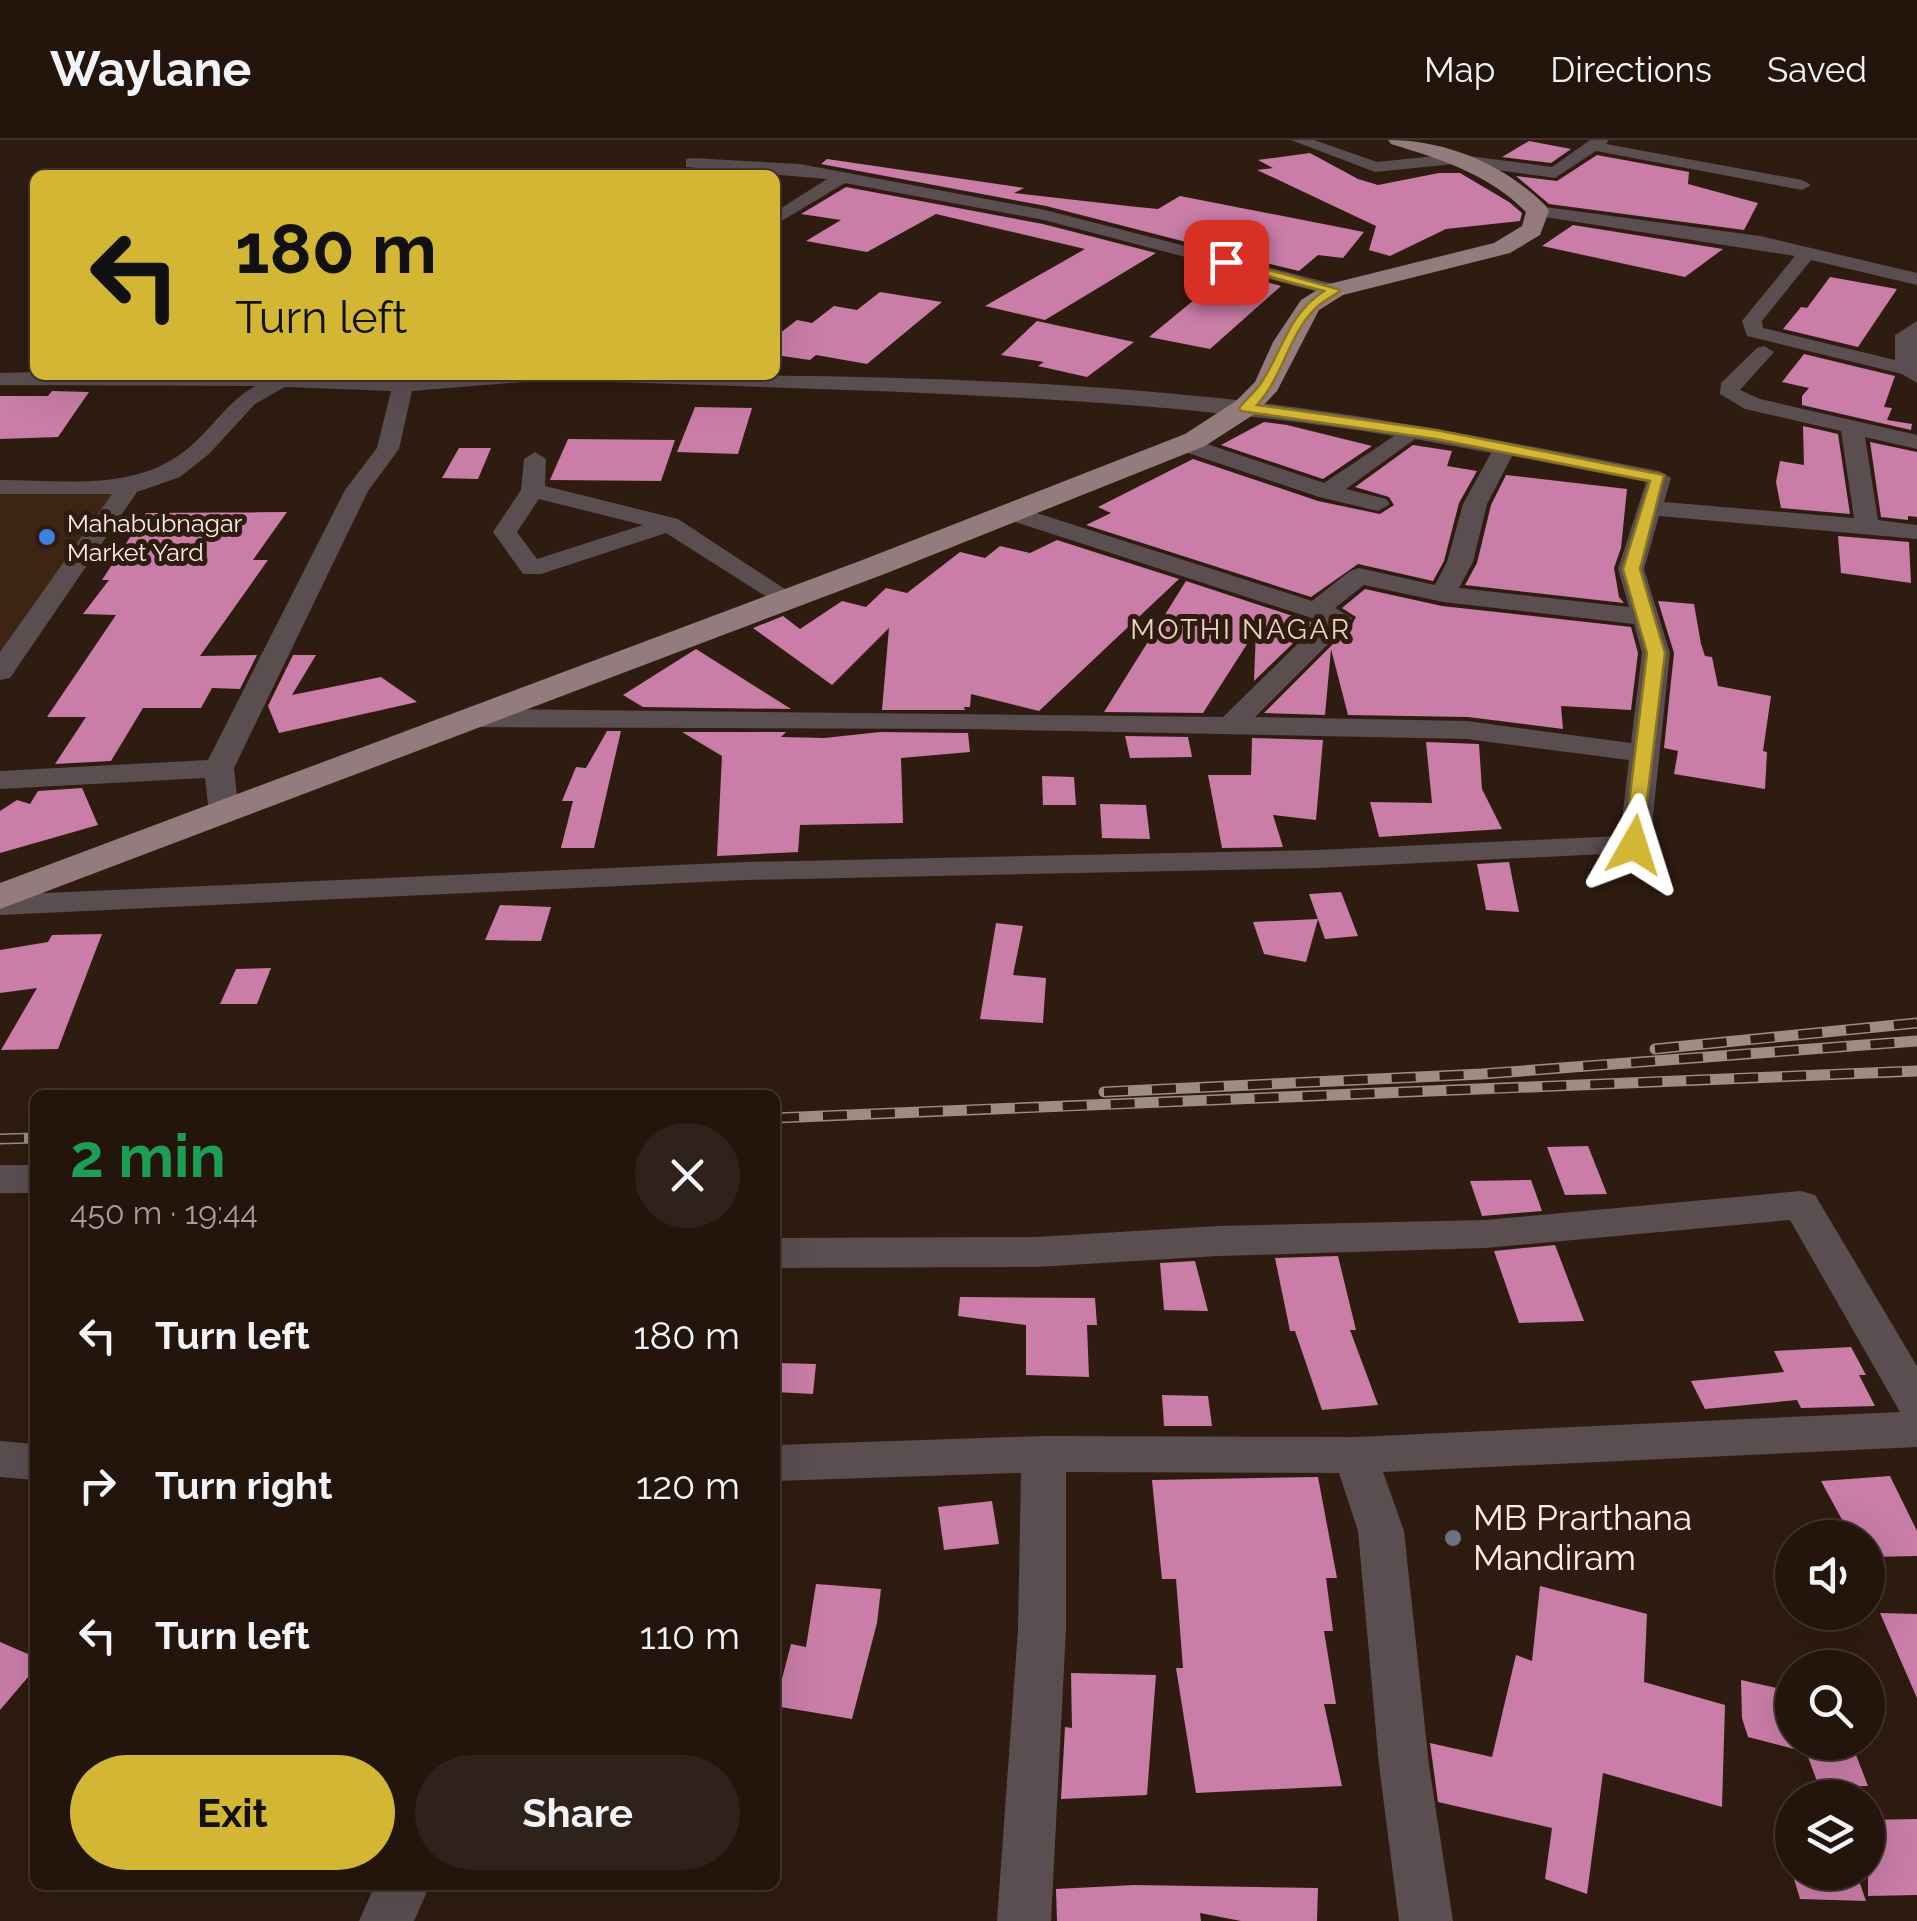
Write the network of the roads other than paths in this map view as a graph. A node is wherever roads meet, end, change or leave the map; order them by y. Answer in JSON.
{"nodes":[{"id":1,"x":1299,"y":140,"type":"edge"},
{"id":2,"x":1398,"y":140,"type":"edge"},
{"id":3,"x":1597,"y":143,"type":"edge"},
{"id":4,"x":1507,"y":148,"type":"dead end"},
{"id":5,"x":1469,"y":161,"type":"junction"},
{"id":6,"x":692,"y":163,"type":"dead end"},
{"id":7,"x":842,"y":177,"type":"junction"},
{"id":8,"x":1802,"y":186,"type":"dead end"},
{"id":9,"x":1538,"y":210,"type":"junction"},
{"id":10,"x":780,"y":217,"type":"edge"},
{"id":11,"x":1807,"y":253,"type":"junction"},
{"id":12,"x":1917,"y":279,"type":"edge"},
{"id":13,"x":1334,"y":290,"type":"junction"},
{"id":14,"x":1917,"y":326,"type":"edge"},
{"id":15,"x":1764,"y":352,"type":"dead end"},
{"id":16,"x":1912,"y":373,"type":"edge"},
{"id":17,"x":30,"y":378,"type":"edge"},
{"id":18,"x":0,"y":379,"type":"edge"},
{"id":19,"x":281,"y":380,"type":"edge"},
{"id":20,"x":406,"y":380,"type":"edge"},
{"id":21,"x":743,"y":380,"type":"edge"},
{"id":22,"x":1246,"y":408,"type":"junction"},
{"id":23,"x":1852,"y":427,"type":"junction"},
{"id":24,"x":1408,"y":431,"type":"junction"},
{"id":25,"x":1917,"y":442,"type":"edge"},
{"id":26,"x":1184,"y":444,"type":"junction"},
{"id":27,"x":1505,"y":448,"type":"junction"},
{"id":28,"x":535,"y":458,"type":"dead end"},
{"id":29,"x":0,"y":486,"type":"edge"},
{"id":30,"x":128,"y":487,"type":"junction"},
{"id":31,"x":533,"y":490,"type":"junction"},
{"id":32,"x":1327,"y":492,"type":"junction"},
{"id":33,"x":1378,"y":504,"type":"dead end"},
{"id":34,"x":1650,"y":508,"type":"junction"},
{"id":35,"x":1012,"y":513,"type":"junction"},
{"id":36,"x":669,"y":524,"type":"junction"},
{"id":37,"x":1866,"y":526,"type":"junction"},
{"id":38,"x":1917,"y":532,"type":"edge"},
{"id":39,"x":1442,"y":594,"type":"junction"},
{"id":40,"x":787,"y":600,"type":"junction"},
{"id":41,"x":1315,"y":610,"type":"junction"},
{"id":42,"x":1646,"y":618,"type":"junction"},
{"id":43,"x":0,"y":672,"type":"edge"},
{"id":44,"x":474,"y":718,"type":"junction"},
{"id":45,"x":1231,"y":725,"type":"junction"},
{"id":46,"x":1644,"y":753,"type":"junction"},
{"id":47,"x":219,"y":768,"type":"junction"},
{"id":48,"x":0,"y":780,"type":"edge"},
{"id":49,"x":224,"y":814,"type":"junction"},
{"id":50,"x":0,"y":901,"type":"edge"},
{"id":51,"x":30,"y":1179,"type":"edge"},
{"id":52,"x":0,"y":1180,"type":"edge"},
{"id":53,"x":780,"y":1253,"type":"edge"},
{"id":54,"x":1917,"y":1404,"type":"edge"},
{"id":55,"x":1917,"y":1429,"type":"edge"},
{"id":56,"x":1043,"y":1454,"type":"junction"},
{"id":57,"x":1355,"y":1455,"type":"junction"},
{"id":58,"x":0,"y":1459,"type":"edge"},
{"id":59,"x":30,"y":1462,"type":"edge"},
{"id":60,"x":780,"y":1463,"type":"edge"},
{"id":61,"x":400,"y":1890,"type":"edge"},
{"id":62,"x":386,"y":1921,"type":"edge"},
{"id":63,"x":1024,"y":1921,"type":"edge"},
{"id":64,"x":1426,"y":1921,"type":"edge"}],
"edges":[{"from":1,"to":5,"type":"street"},
{"from":2,"to":5,"type":"main road"},
{"from":3,"to":5,"type":"street"},
{"from":3,"to":8,"type":"street"},
{"from":4,"to":5,"type":"street"},
{"from":5,"to":9,"type":"main road"},
{"from":6,"to":7,"type":"street"},
{"from":7,"to":10,"type":"street"},
{"from":7,"to":13,"type":"street"},
{"from":9,"to":11,"type":"street"},
{"from":9,"to":13,"type":"main road"},
{"from":11,"to":12,"type":"street"},
{"from":11,"to":16,"type":"street"},
{"from":13,"to":22,"type":"main road"},
{"from":14,"to":16,"type":"street"},
{"from":15,"to":23,"type":"street"},
{"from":17,"to":18,"type":"street"},
{"from":19,"to":30,"type":"street"},
{"from":20,"to":47,"type":"street"},
{"from":21,"to":22,"type":"street"},
{"from":22,"to":24,"type":"street"},
{"from":22,"to":26,"type":"main road"},
{"from":23,"to":25,"type":"street"},
{"from":23,"to":37,"type":"street"},
{"from":24,"to":27,"type":"street"},
{"from":24,"to":32,"type":"street"},
{"from":26,"to":32,"type":"street"},
{"from":26,"to":35,"type":"main road"},
{"from":27,"to":34,"type":"street"},
{"from":27,"to":39,"type":"street"},
{"from":28,"to":31,"type":"street"},
{"from":29,"to":30,"type":"street"},
{"from":30,"to":43,"type":"street"},
{"from":31,"to":36,"type":"street"},
{"from":31,"to":36,"type":"street"},
{"from":32,"to":33,"type":"street"},
{"from":34,"to":37,"type":"street"},
{"from":34,"to":42,"type":"street"},
{"from":35,"to":40,"type":"main road"},
{"from":35,"to":41,"type":"street"},
{"from":36,"to":40,"type":"street"},
{"from":37,"to":38,"type":"street"},
{"from":39,"to":41,"type":"street"},
{"from":39,"to":42,"type":"street"},
{"from":40,"to":44,"type":"main road"},
{"from":41,"to":45,"type":"street"},
{"from":42,"to":46,"type":"street"},
{"from":44,"to":45,"type":"street"},
{"from":44,"to":49,"type":"main road"},
{"from":45,"to":46,"type":"street"},
{"from":46,"to":50,"type":"street"},
{"from":47,"to":48,"type":"street"},
{"from":47,"to":49,"type":"street"},
{"from":49,"to":50,"type":"main road"},
{"from":51,"to":52,"type":"street"},
{"from":53,"to":54,"type":"street"},
{"from":55,"to":57,"type":"street"},
{"from":56,"to":57,"type":"street"},
{"from":56,"to":60,"type":"street"},
{"from":56,"to":63,"type":"street"},
{"from":57,"to":64,"type":"street"},
{"from":58,"to":59,"type":"street"},
{"from":61,"to":62,"type":"street"}]}
